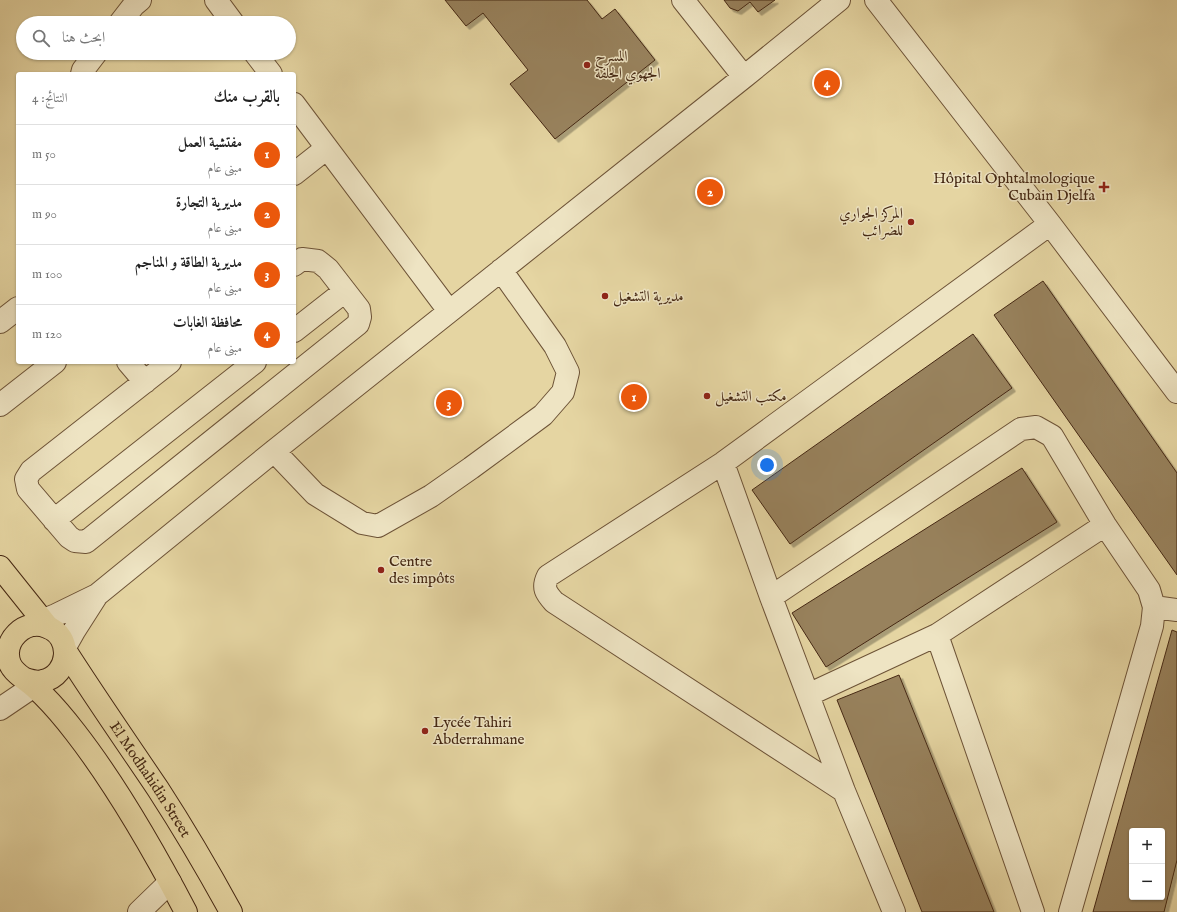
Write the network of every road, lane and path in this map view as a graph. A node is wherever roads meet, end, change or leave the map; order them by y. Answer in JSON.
{"nodes":[{"id":1,"x":140,"y":0,"type":"edge"},
{"id":2,"x":216,"y":0,"type":"edge"},
{"id":3,"x":683,"y":0,"type":"edge"},
{"id":4,"x":839,"y":0,"type":"edge"},
{"id":5,"x":876,"y":0,"type":"edge"},
{"id":6,"x":125,"y":16,"type":"edge"},
{"id":7,"x":228,"y":16,"type":"edge"},
{"id":8,"x":91,"y":60,"type":"edge"},
{"id":9,"x":260,"y":60,"type":"edge"},
{"id":10,"x":82,"y":72,"type":"edge"},
{"id":11,"x":269,"y":72,"type":"edge"},
{"id":12,"x":744,"y":77,"type":"junction"},
{"id":13,"x":296,"y":107,"type":"edge"},
{"id":14,"x":327,"y":148,"type":"junction"},
{"id":15,"x":296,"y":172,"type":"edge"},
{"id":16,"x":1050,"y":224,"type":"junction"},
{"id":17,"x":296,"y":264,"type":"edge"},
{"id":18,"x":501,"y":270,"type":"junction"},
{"id":19,"x":345,"y":291,"type":"junction"},
{"id":20,"x":16,"y":310,"type":"edge"},
{"id":21,"x":449,"y":311,"type":"junction"},
{"id":22,"x":0,"y":322,"type":"edge"},
{"id":23,"x":296,"y":329,"type":"edge"},
{"id":24,"x":52,"y":364,"type":"edge"},
{"id":25,"x":130,"y":364,"type":"edge"},
{"id":26,"x":168,"y":364,"type":"edge"},
{"id":27,"x":252,"y":364,"type":"edge"},
{"id":28,"x":145,"y":382,"type":"junction"},
{"id":29,"x":1177,"y":392,"type":"edge"},
{"id":30,"x":0,"y":405,"type":"edge"},
{"id":31,"x":274,"y":451,"type":"junction"},
{"id":32,"x":723,"y":463,"type":"junction"},
{"id":33,"x":54,"y":520,"type":"junction"},
{"id":34,"x":1105,"y":525,"type":"junction"},
{"id":35,"x":0,"y":567,"type":"edge"},
{"id":36,"x":97,"y":595,"type":"junction"},
{"id":37,"x":771,"y":597,"type":"junction"},
{"id":38,"x":1154,"y":607,"type":"junction"},
{"id":39,"x":1177,"y":610,"type":"edge"},
{"id":40,"x":41,"y":624,"type":"junction"},
{"id":41,"x":937,"y":635,"type":"junction"},
{"id":42,"x":4,"y":648,"type":"edge"},
{"id":43,"x":65,"y":649,"type":"junction"},
{"id":44,"x":34,"y":682,"type":"junction"},
{"id":45,"x":808,"y":695,"type":"junction"},
{"id":46,"x":0,"y":709,"type":"edge"},
{"id":47,"x":844,"y":791,"type":"junction"},
{"id":48,"x":170,"y":882,"type":"junction"},
{"id":49,"x":139,"y":912,"type":"edge"},
{"id":50,"x":186,"y":912,"type":"edge"},
{"id":51,"x":231,"y":912,"type":"edge"},
{"id":52,"x":894,"y":912,"type":"edge"},
{"id":53,"x":1033,"y":912,"type":"edge"},
{"id":54,"x":1070,"y":912,"type":"edge"}],
"edges":[{"from":1,"to":6,"type":"street"},
{"from":2,"to":7,"type":"street"},
{"from":3,"to":12,"type":"street"},
{"from":4,"to":12,"type":"street"},
{"from":5,"to":16,"type":"street"},
{"from":8,"to":10,"type":"street"},
{"from":9,"to":11,"type":"street"},
{"from":12,"to":18,"type":"street"},
{"from":13,"to":14,"type":"street"},
{"from":14,"to":15,"type":"street"},
{"from":14,"to":21,"type":"street"},
{"from":16,"to":29,"type":"street"},
{"from":16,"to":32,"type":"street"},
{"from":17,"to":19,"type":"street"},
{"from":18,"to":21,"type":"street"},
{"from":18,"to":31,"type":"street"},
{"from":19,"to":23,"type":"street"},
{"from":19,"to":33,"type":"street"},
{"from":20,"to":22,"type":"street"},
{"from":21,"to":31,"type":"street"},
{"from":24,"to":30,"type":"street"},
{"from":25,"to":28,"type":"street"},
{"from":26,"to":28,"type":"street"},
{"from":27,"to":33,"type":"street"},
{"from":28,"to":33,"type":"street"},
{"from":31,"to":36,"type":"street"},
{"from":32,"to":37,"type":"street"},
{"from":32,"to":47,"type":"street"},
{"from":34,"to":37,"type":"street"},
{"from":34,"to":38,"type":"street"},
{"from":34,"to":41,"type":"street"},
{"from":35,"to":40,"type":"main road"},
{"from":36,"to":40,"type":"street"},
{"from":36,"to":43,"type":"street"},
{"from":37,"to":45,"type":"street"},
{"from":38,"to":39,"type":"street"},
{"from":38,"to":54,"type":"street"},
{"from":40,"to":42,"type":"main road"},
{"from":40,"to":43,"type":"main road"},
{"from":41,"to":45,"type":"street"},
{"from":41,"to":53,"type":"street"},
{"from":42,"to":44,"type":"main road"},
{"from":43,"to":44,"type":"main road"},
{"from":43,"to":51,"type":"main road","name":"El Modhahidin Street"},
{"from":44,"to":46,"type":"street"},
{"from":44,"to":48,"type":"main road"},
{"from":45,"to":47,"type":"street"},
{"from":47,"to":52,"type":"street"},
{"from":48,"to":49,"type":"street"},
{"from":48,"to":50,"type":"main road"}]}
